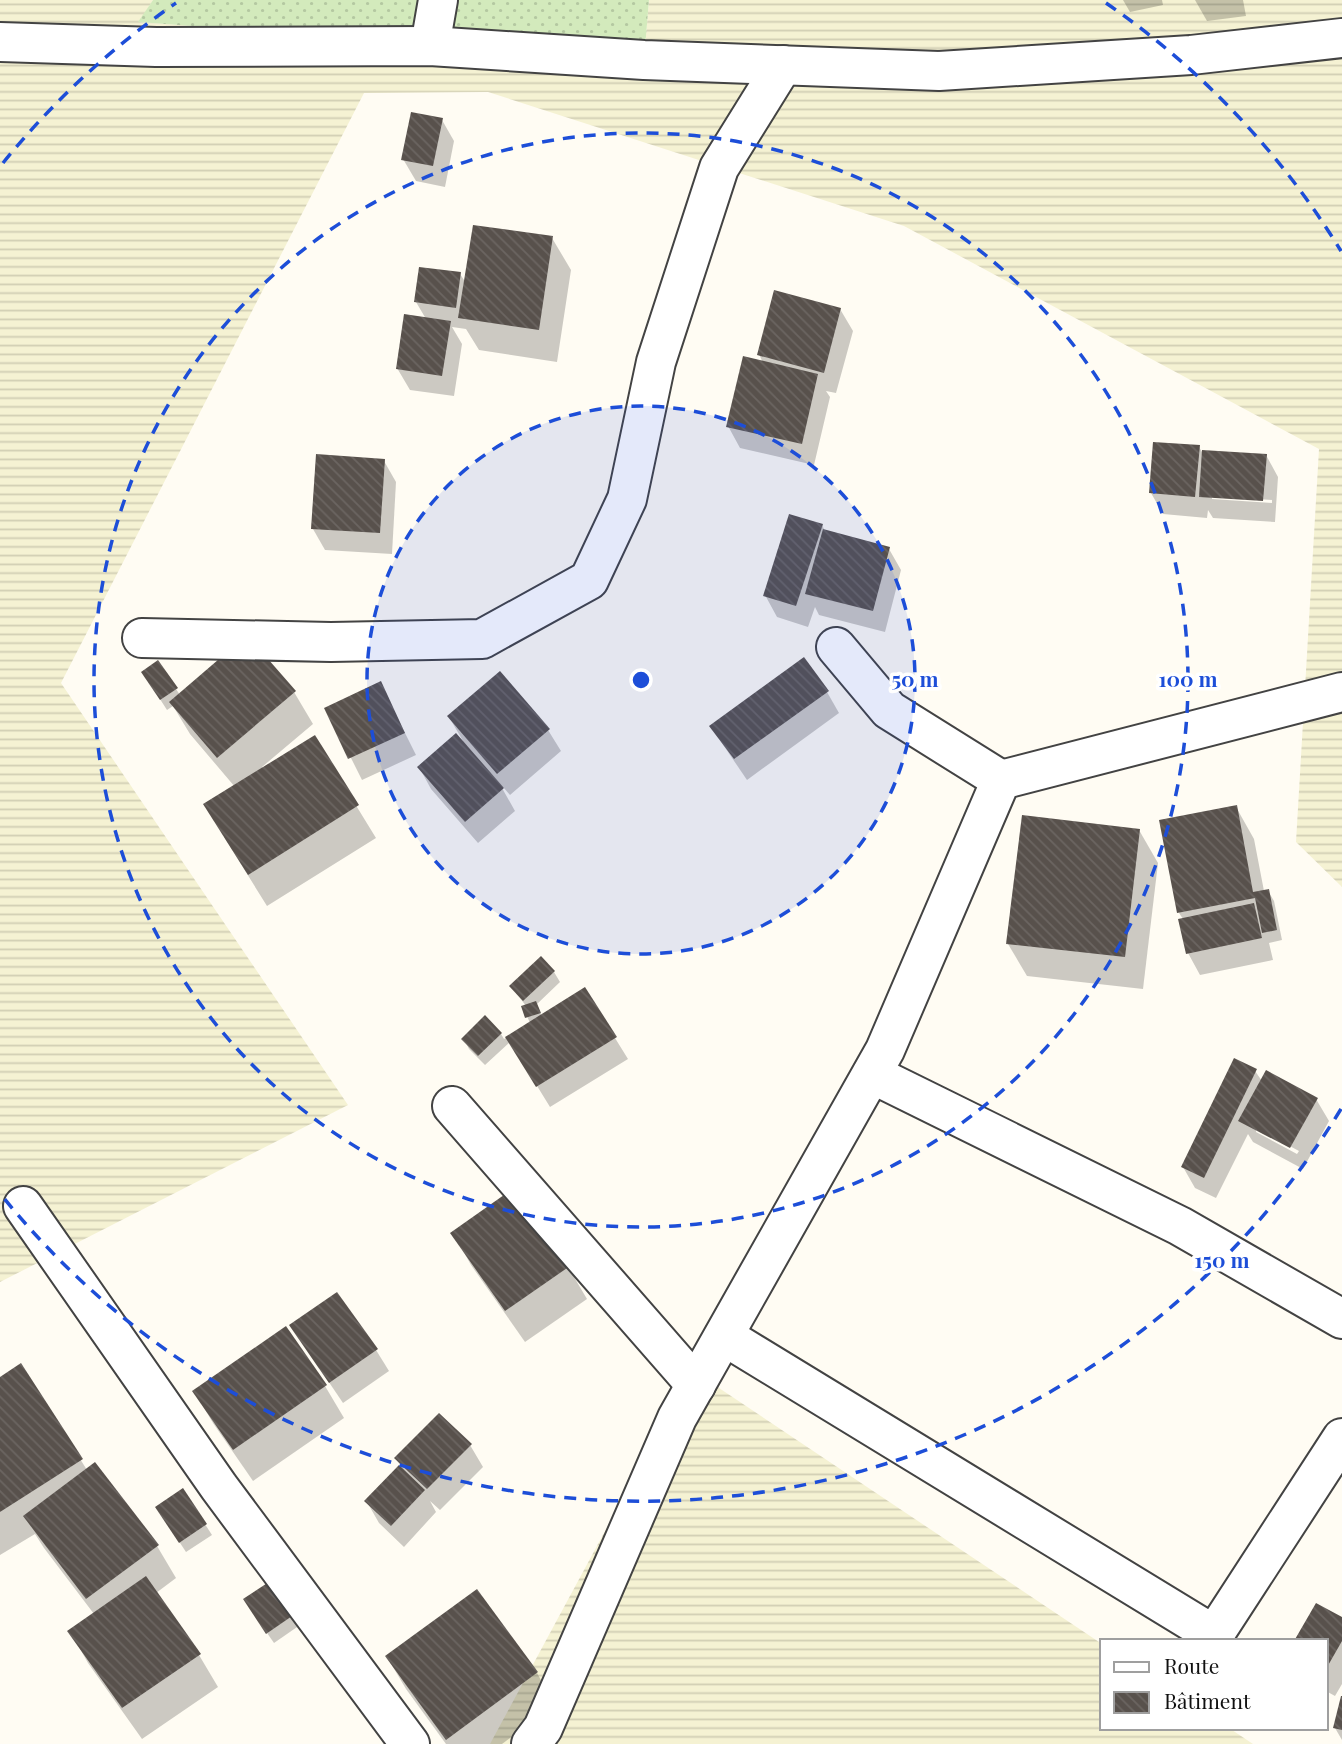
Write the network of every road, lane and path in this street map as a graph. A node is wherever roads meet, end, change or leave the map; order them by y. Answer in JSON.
{"nodes":[{"id":1,"x":438,"y":0,"type":"edge"},
{"id":2,"x":1342,"y":38,"type":"edge"},
{"id":3,"x":0,"y":42,"type":"edge"},
{"id":4,"x":430,"y":46,"type":"junction"},
{"id":5,"x":783,"y":65,"type":"junction"},
{"id":6,"x":142,"y":638,"type":"dead end"},
{"id":7,"x":836,"y":647,"type":"dead end"},
{"id":8,"x":1342,"y":692,"type":"edge"},
{"id":9,"x":1001,"y":780,"type":"junction"},
{"id":10,"x":872,"y":1074,"type":"junction"},
{"id":11,"x":452,"y":1106,"type":"dead end"},
{"id":12,"x":23,"y":1206,"type":"dead end"},
{"id":13,"x":1342,"y":1319,"type":"edge"},
{"id":14,"x":724,"y":1336,"type":"junction"},
{"id":15,"x":696,"y":1385,"type":"junction"},
{"id":16,"x":1342,"y":1438,"type":"edge"},
{"id":17,"x":410,"y":1744,"type":"edge"},
{"id":18,"x":531,"y":1744,"type":"edge"}],
"edges":[{"from":1,"to":4,"type":"street"},
{"from":2,"to":5,"type":"street"},
{"from":3,"to":4,"type":"street"},
{"from":4,"to":5,"type":"street"},
{"from":5,"to":6,"type":"street"},
{"from":7,"to":9,"type":"street"},
{"from":8,"to":9,"type":"street"},
{"from":9,"to":10,"type":"street"},
{"from":10,"to":13,"type":"street"},
{"from":10,"to":14,"type":"street"},
{"from":11,"to":15,"type":"street"},
{"from":12,"to":17,"type":"street"},
{"from":14,"to":15,"type":"street"},
{"from":14,"to":16,"type":"street"},
{"from":15,"to":18,"type":"street"}]}
